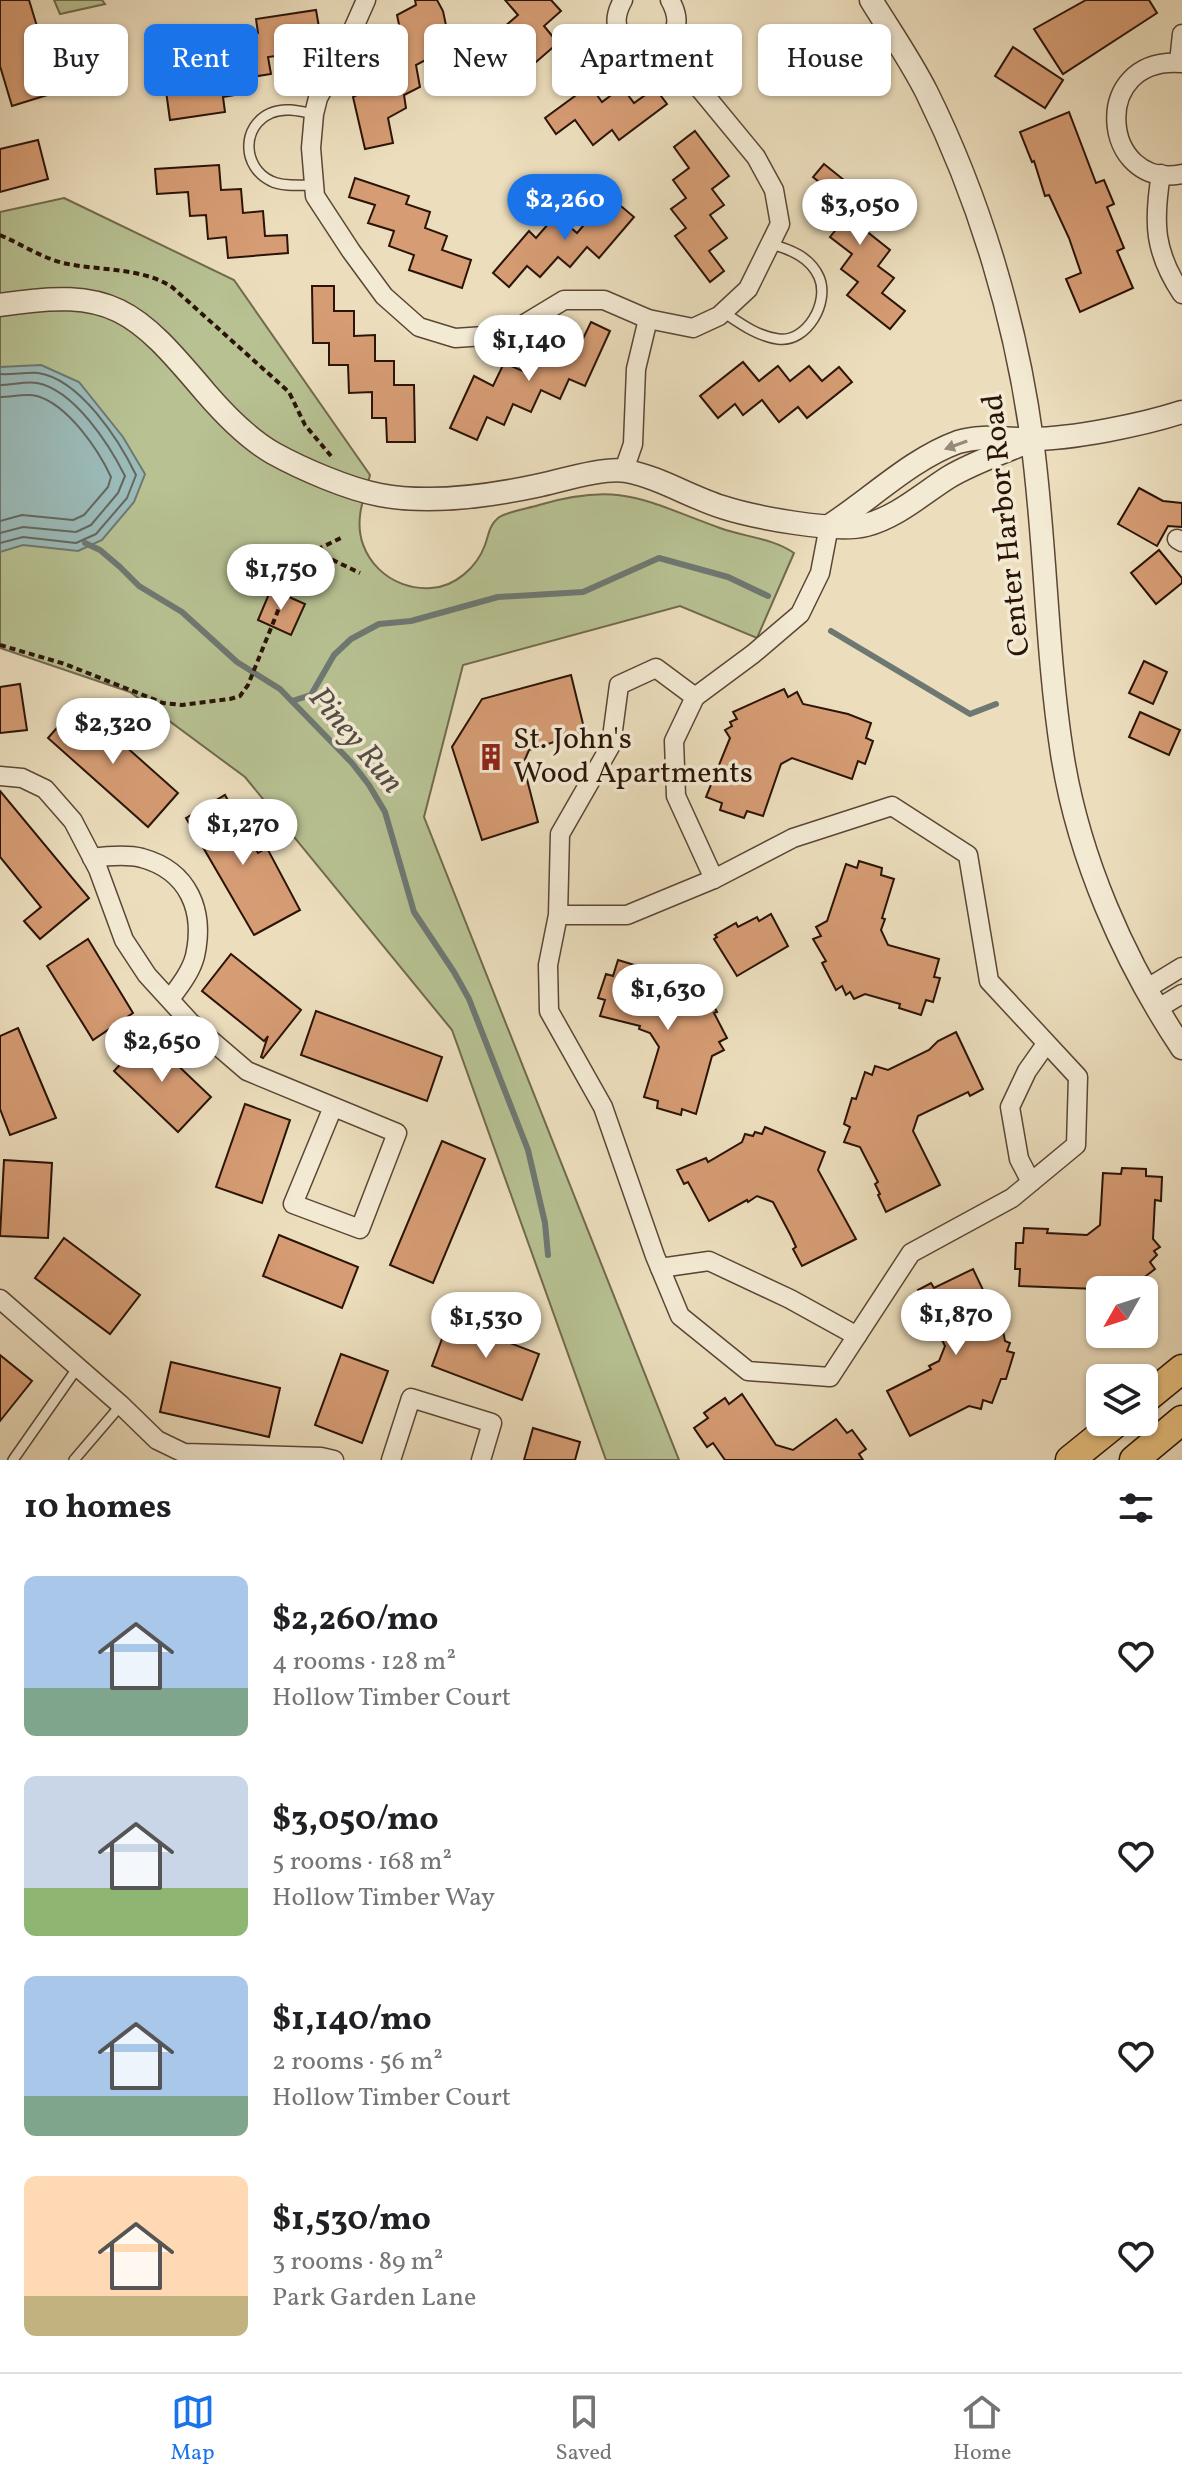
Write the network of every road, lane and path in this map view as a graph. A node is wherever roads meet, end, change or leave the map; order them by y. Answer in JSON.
{"nodes":[{"id":1,"x":366,"y":0,"type":"edge"},
{"id":2,"x":623,"y":0,"type":"edge"},
{"id":3,"x":670,"y":0,"type":"edge"},
{"id":4,"x":871,"y":0,"type":"edge"},
{"id":5,"x":618,"y":24,"type":"edge"},
{"id":6,"x":675,"y":24,"type":"edge"},
{"id":7,"x":1182,"y":34,"type":"edge"},
{"id":8,"x":1180,"y":63,"type":"edge"},
{"id":9,"x":706,"y":96,"type":"edge"},
{"id":10,"x":314,"y":114,"type":"junction"},
{"id":11,"x":1161,"y":174,"type":"junction"},
{"id":12,"x":1182,"y":174,"type":"edge"},
{"id":13,"x":314,"y":185,"type":"junction"},
{"id":14,"x":0,"y":235,"type":"edge"},
{"id":15,"x":770,"y":244,"type":"junction"},
{"id":16,"x":1182,"y":294,"type":"edge"},
{"id":17,"x":0,"y":305,"type":"edge"},
{"id":18,"x":723,"y":312,"type":"junction"},
{"id":19,"x":648,"y":319,"type":"junction"},
{"id":20,"x":1182,"y":412,"type":"edge"},
{"id":21,"x":1032,"y":440,"type":"junction"},
{"id":22,"x":339,"y":459,"type":"dead end"},
{"id":23,"x":624,"y":470,"type":"junction"},
{"id":24,"x":829,"y":526,"type":"junction"},
{"id":25,"x":343,"y":537,"type":"dead end"},
{"id":26,"x":314,"y":551,"type":"junction"},
{"id":27,"x":360,"y":573,"type":"dead end"},
{"id":28,"x":0,"y":645,"type":"edge"},
{"id":29,"x":695,"y":697,"type":"junction"},
{"id":30,"x":0,"y":776,"type":"edge"},
{"id":31,"x":92,"y":858,"type":"junction"},
{"id":32,"x":714,"y":879,"type":"junction"},
{"id":33,"x":558,"y":915,"type":"junction"},
{"id":34,"x":1182,"y":967,"type":"edge"},
{"id":35,"x":1146,"y":989,"type":"junction"},
{"id":36,"x":1182,"y":994,"type":"edge"},
{"id":37,"x":170,"y":999,"type":"junction"},
{"id":38,"x":1157,"y":1009,"type":"junction"},
{"id":39,"x":1046,"y":1044,"type":"junction"},
{"id":40,"x":1182,"y":1048,"type":"edge"},
{"id":41,"x":333,"y":1107,"type":"junction"},
{"id":42,"x":1031,"y":1182,"type":"junction"},
{"id":43,"x":660,"y":1268,"type":"junction"},
{"id":44,"x":0,"y":1299,"type":"edge"},
{"id":45,"x":857,"y":1336,"type":"junction"},
{"id":46,"x":78,"y":1367,"type":"junction"},
{"id":47,"x":1182,"y":1369,"type":"edge"},
{"id":48,"x":1158,"y":1389,"type":"edge"},
{"id":49,"x":121,"y":1405,"type":"junction"},
{"id":50,"x":1182,"y":1420,"type":"edge"},
{"id":51,"x":1100,"y":1436,"type":"edge"},
{"id":52,"x":13,"y":1460,"type":"edge"},
{"id":53,"x":74,"y":1460,"type":"edge"},
{"id":54,"x":334,"y":1460,"type":"edge"},
{"id":55,"x":391,"y":1460,"type":"edge"},
{"id":56,"x":481,"y":1460,"type":"edge"},
{"id":57,"x":1070,"y":1460,"type":"edge"},
{"id":58,"x":1134,"y":1460,"type":"edge"}],
"edges":[{"from":1,"to":10,"type":"street"},
{"from":2,"to":5,"type":"street"},
{"from":3,"to":6,"type":"street"},
{"from":4,"to":21,"type":"street","name":"Center Harbor Road"},
{"from":7,"to":8,"type":"street"},
{"from":8,"to":11,"type":"street"},
{"from":9,"to":15,"type":"street"},
{"from":10,"to":13,"type":"street"},
{"from":10,"to":13,"type":"lane"},
{"from":11,"to":12,"type":"street"},
{"from":11,"to":16,"type":"street"},
{"from":13,"to":19,"type":"street"},
{"from":14,"to":22,"type":"path"},
{"from":15,"to":18,"type":"street"},
{"from":15,"to":18,"type":"lane"},
{"from":17,"to":23,"type":"street"},
{"from":18,"to":19,"type":"street"},
{"from":19,"to":23,"type":"street"},
{"from":20,"to":21,"type":"street"},
{"from":21,"to":24,"type":"street"},
{"from":21,"to":35,"type":"street","name":"Center Harbor Road"},
{"from":23,"to":24,"type":"street"},
{"from":24,"to":29,"type":"street"},
{"from":25,"to":26,"type":"path"},
{"from":26,"to":27,"type":"path"},
{"from":26,"to":28,"type":"path"},
{"from":29,"to":32,"type":"street"},
{"from":29,"to":33,"type":"street"},
{"from":30,"to":31,"type":"street"},
{"from":31,"to":37,"type":"street"},
{"from":31,"to":37,"type":"street"},
{"from":32,"to":33,"type":"street"},
{"from":32,"to":39,"type":"street"},
{"from":33,"to":43,"type":"street"},
{"from":34,"to":35,"type":"street"},
{"from":35,"to":38,"type":"street","name":"Center Harbor Road"},
{"from":36,"to":38,"type":"street"},
{"from":37,"to":41,"type":"street"},
{"from":38,"to":40,"type":"street","name":"Center Harbor Road"},
{"from":39,"to":42,"type":"street"},
{"from":39,"to":42,"type":"street"},
{"from":41,"to":41,"type":"street"},
{"from":42,"to":45,"type":"street"},
{"from":43,"to":45,"type":"street"},
{"from":43,"to":45,"type":"street"},
{"from":44,"to":46,"type":"street"},
{"from":46,"to":49,"type":"street"},
{"from":46,"to":52,"type":"lane"},
{"from":47,"to":48,"type":"main road"},
{"from":49,"to":53,"type":"lane"},
{"from":49,"to":54,"type":"street"},
{"from":50,"to":58,"type":"main road"},
{"from":51,"to":57,"type":"main road"},
{"from":55,"to":56,"type":"street"}]}
